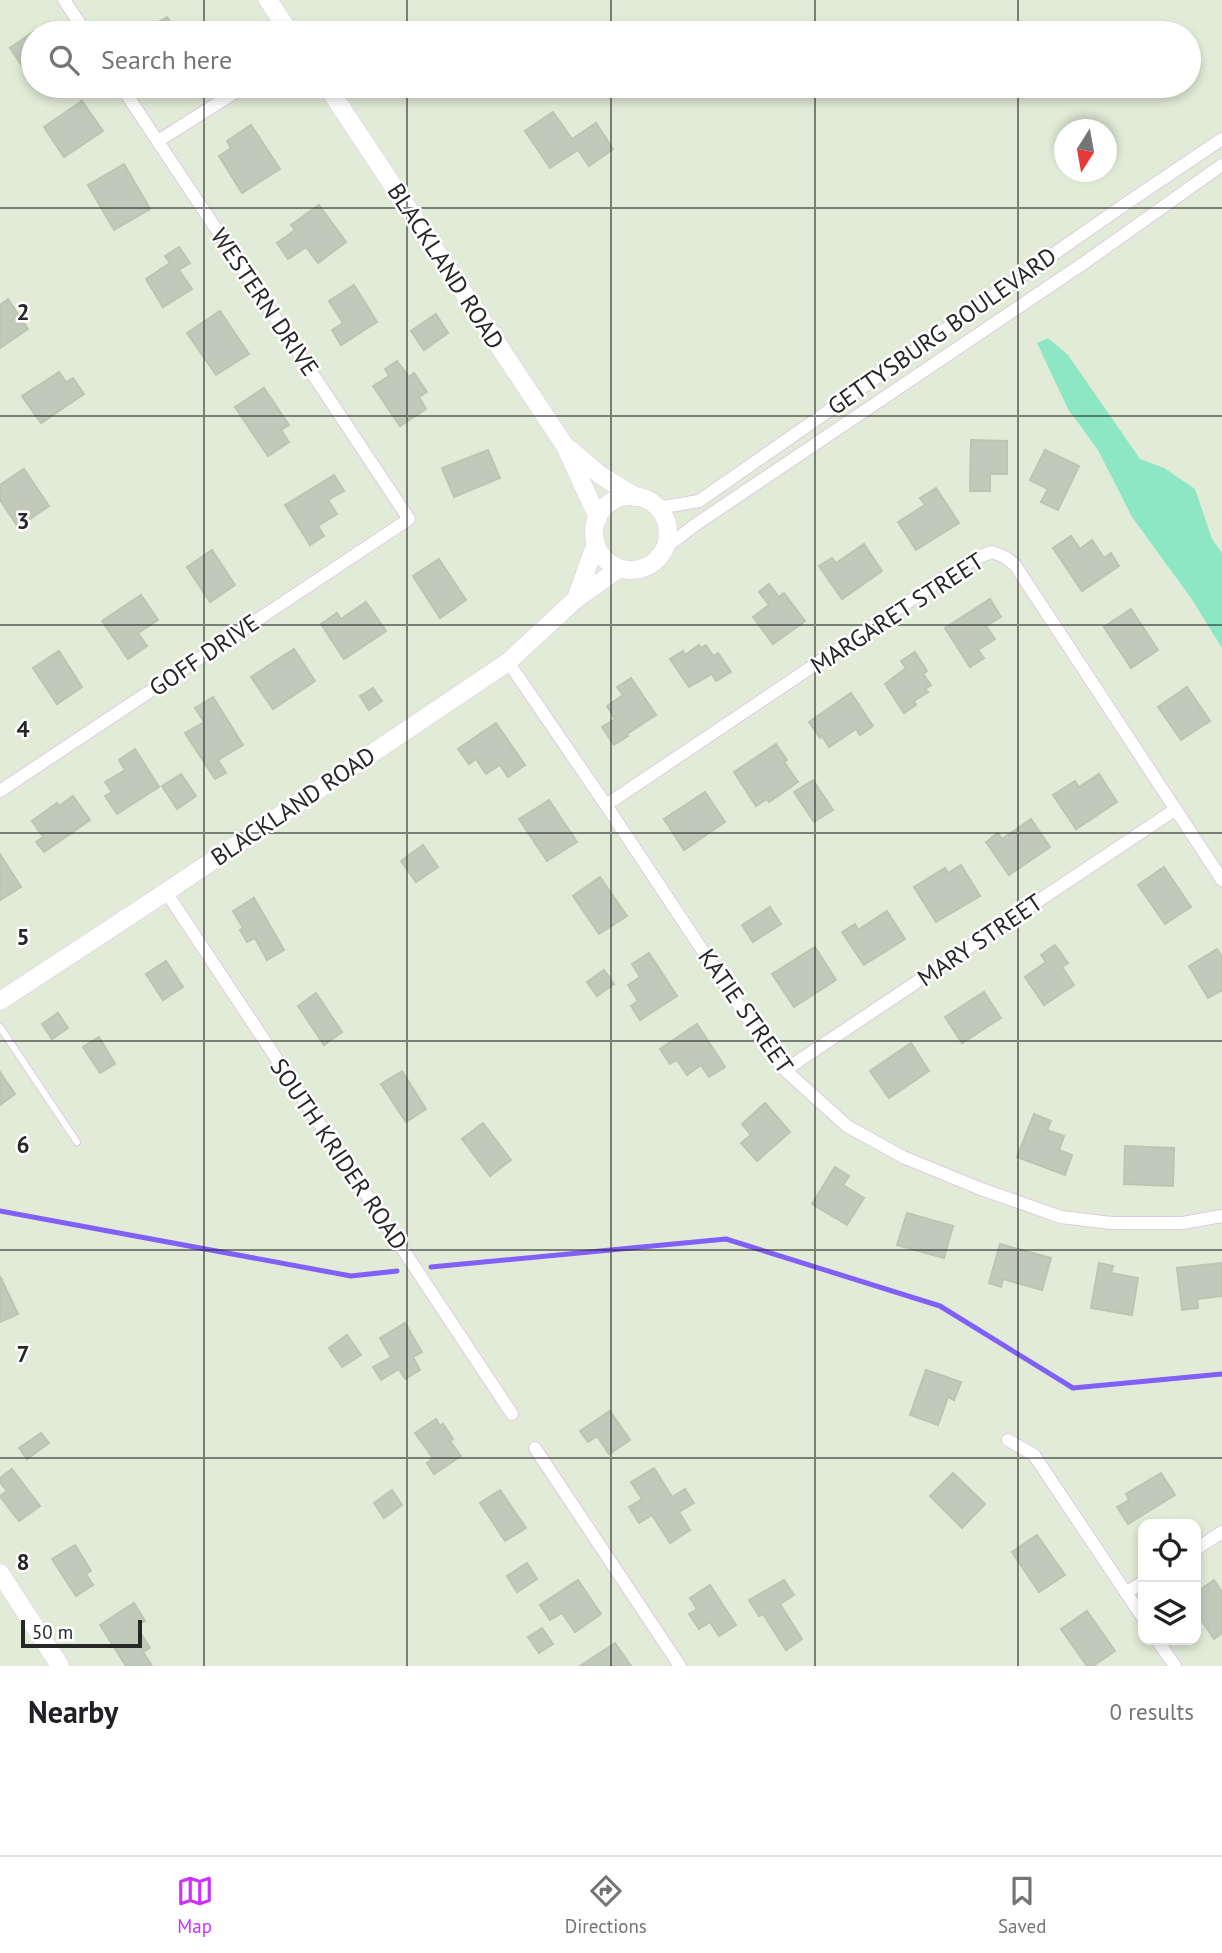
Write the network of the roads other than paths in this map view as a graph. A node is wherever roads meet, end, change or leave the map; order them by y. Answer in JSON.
{"nodes":[{"id":1,"x":64,"y":0,"type":"edge"},
{"id":2,"x":268,"y":0,"type":"edge"},
{"id":3,"x":78,"y":21,"type":"edge"},
{"id":4,"x":282,"y":21,"type":"edge"},
{"id":5,"x":129,"y":98,"type":"edge"},
{"id":6,"x":226,"y":98,"type":"edge"},
{"id":7,"x":335,"y":98,"type":"edge"},
{"id":8,"x":1222,"y":139,"type":"edge"},
{"id":9,"x":158,"y":141,"type":"junction"},
{"id":10,"x":1203,"y":152,"type":"junction"},
{"id":11,"x":1219,"y":167,"type":"edge"},
{"id":12,"x":1092,"y":227,"type":"junction"},
{"id":13,"x":1107,"y":247,"type":"junction"},
{"id":14,"x":565,"y":446,"type":"junction"},
{"id":15,"x":636,"y":497,"type":"junction"},
{"id":16,"x":657,"y":508,"type":"junction"},
{"id":17,"x":598,"y":518,"type":"junction"},
{"id":18,"x":409,"y":519,"type":"joint"},
{"id":19,"x":596,"y":542,"type":"junction"},
{"id":20,"x":665,"y":548,"type":"junction"},
{"id":21,"x":620,"y":568,"type":"junction"},
{"id":22,"x":576,"y":599,"type":"junction"},
{"id":23,"x":508,"y":662,"type":"junction"},
{"id":24,"x":0,"y":791,"type":"edge"},
{"id":25,"x":606,"y":805,"type":"junction"},
{"id":26,"x":1176,"y":809,"type":"junction"},
{"id":27,"x":1222,"y":880,"type":"edge"},
{"id":28,"x":166,"y":892,"type":"junction"},
{"id":29,"x":0,"y":1001,"type":"edge"},
{"id":30,"x":0,"y":1027,"type":"edge"},
{"id":31,"x":785,"y":1070,"type":"junction"},
{"id":32,"x":77,"y":1142,"type":"dead end"},
{"id":33,"x":1222,"y":1216,"type":"edge"},
{"id":34,"x":512,"y":1414,"type":"dead end"},
{"id":35,"x":1007,"y":1440,"type":"dead end"},
{"id":36,"x":535,"y":1448,"type":"dead end"},
{"id":37,"x":1222,"y":1532,"type":"edge"},
{"id":38,"x":1201,"y":1546,"type":"edge"},
{"id":39,"x":3,"y":1583,"type":"edge"},
{"id":40,"x":1138,"y":1585,"type":"edge"},
{"id":41,"x":1126,"y":1593,"type":"junction"},
{"id":42,"x":1138,"y":1611,"type":"edge"},
{"id":43,"x":1160,"y":1645,"type":"edge"},
{"id":44,"x":60,"y":1666,"type":"edge"},
{"id":45,"x":680,"y":1666,"type":"edge"},
{"id":46,"x":1175,"y":1666,"type":"edge"}],
"edges":[{"from":1,"to":3,"type":"street"},
{"from":2,"to":4,"type":"street"},
{"from":5,"to":9,"type":"street","name":"WESTERN DRIVE"},
{"from":6,"to":9,"type":"street"},
{"from":7,"to":14,"type":"street","name":"BLACKLAND ROAD"},
{"from":8,"to":10,"type":"street","name":"GETTYSBURG BOULEVARD"},
{"from":9,"to":18,"type":"street","name":"WESTERN DRIVE"},
{"from":10,"to":11,"type":"street"},
{"from":10,"to":12,"type":"street","name":"GETTYSBURG BOULEVARD"},
{"from":11,"to":13,"type":"street","name":"GETTYSBURG BOULEVARD"},
{"from":12,"to":13,"type":"street"},
{"from":12,"to":16,"type":"street","name":"GETTYSBURG BOULEVARD"},
{"from":13,"to":20,"type":"street","name":"GETTYSBURG BOULEVARD"},
{"from":14,"to":15,"type":"street","name":"BLACKLAND ROAD"},
{"from":14,"to":17,"type":"street","name":"BLACKLAND ROAD"},
{"from":15,"to":16,"type":"street"},
{"from":15,"to":17,"type":"street"},
{"from":16,"to":20,"type":"street"},
{"from":17,"to":19,"type":"street"},
{"from":18,"to":24,"type":"street","name":"GOFF DRIVE"},
{"from":19,"to":21,"type":"street"},
{"from":19,"to":22,"type":"street","name":"BLACKLAND ROAD"},
{"from":20,"to":21,"type":"street"},
{"from":21,"to":22,"type":"street","name":"BLACKLAND ROAD"},
{"from":22,"to":23,"type":"street","name":"BLACKLAND ROAD"},
{"from":23,"to":25,"type":"street","name":"KATIE STREET"},
{"from":23,"to":28,"type":"street","name":"BLACKLAND ROAD"},
{"from":25,"to":26,"type":"street","name":"MARGARET STREET"},
{"from":25,"to":31,"type":"street","name":"KATIE STREET"},
{"from":26,"to":27,"type":"street","name":"MARGARET STREET"},
{"from":26,"to":31,"type":"street","name":"MARY STREET"},
{"from":28,"to":29,"type":"street","name":"BLACKLAND ROAD"},
{"from":28,"to":34,"type":"street","name":"SOUTH KRIDER ROAD"},
{"from":30,"to":32,"type":"lane"},
{"from":31,"to":33,"type":"street","name":"KATIE STREET"},
{"from":35,"to":41,"type":"street"},
{"from":36,"to":45,"type":"street"},
{"from":37,"to":38,"type":"street"},
{"from":39,"to":44,"type":"street"},
{"from":40,"to":41,"type":"street"},
{"from":41,"to":42,"type":"street"},
{"from":43,"to":46,"type":"street"}]}
